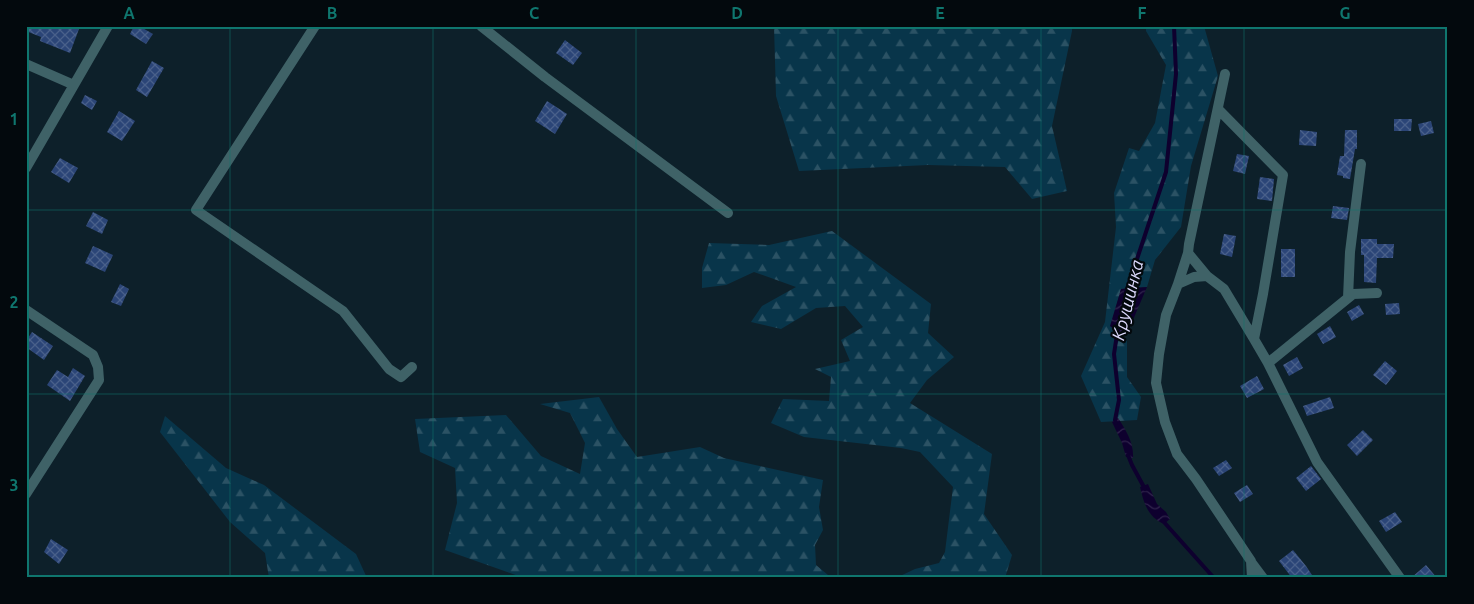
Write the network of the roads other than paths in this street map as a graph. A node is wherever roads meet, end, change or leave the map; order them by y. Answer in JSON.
{"nodes":[{"id":1,"x":108,"y":26,"type":"edge"},
{"id":2,"x":315,"y":26,"type":"edge"},
{"id":3,"x":481,"y":26,"type":"edge"},
{"id":4,"x":26,"y":64,"type":"edge"},
{"id":5,"x":1225,"y":74,"type":"dead end"},
{"id":6,"x":74,"y":85,"type":"junction"},
{"id":7,"x":1218,"y":109,"type":"junction"},
{"id":8,"x":1361,"y":164,"type":"dead end"},
{"id":9,"x":26,"y":168,"type":"edge"},
{"id":10,"x":728,"y":213,"type":"dead end"},
{"id":11,"x":1188,"y":252,"type":"junction"},
{"id":12,"x":1207,"y":276,"type":"junction"},
{"id":13,"x":1178,"y":284,"type":"junction"},
{"id":14,"x":1377,"y":293,"type":"dead end"},
{"id":15,"x":1348,"y":298,"type":"junction"},
{"id":16,"x":26,"y":310,"type":"edge"},
{"id":17,"x":1254,"y":339,"type":"junction"},
{"id":18,"x":1268,"y":363,"type":"junction"},
{"id":19,"x":412,"y":367,"type":"dead end"},
{"id":20,"x":26,"y":494,"type":"edge"},
{"id":21,"x":1250,"y":561,"type":"junction"},
{"id":22,"x":1252,"y":578,"type":"edge"},
{"id":23,"x":1263,"y":578,"type":"edge"},
{"id":24,"x":1400,"y":578,"type":"edge"}],
"edges":[{"from":1,"to":6,"type":"street"},
{"from":2,"to":19,"type":"street"},
{"from":3,"to":10,"type":"street"},
{"from":4,"to":6,"type":"street"},
{"from":5,"to":7,"type":"street"},
{"from":6,"to":9,"type":"street"},
{"from":7,"to":11,"type":"street"},
{"from":7,"to":17,"type":"street"},
{"from":8,"to":15,"type":"street"},
{"from":11,"to":12,"type":"street"},
{"from":11,"to":13,"type":"street"},
{"from":12,"to":13,"type":"street"},
{"from":12,"to":17,"type":"street"},
{"from":13,"to":21,"type":"street"},
{"from":14,"to":15,"type":"street"},
{"from":15,"to":18,"type":"street"},
{"from":16,"to":20,"type":"street"},
{"from":17,"to":18,"type":"street"},
{"from":18,"to":24,"type":"street"},
{"from":21,"to":22,"type":"street"},
{"from":21,"to":23,"type":"street"}]}
